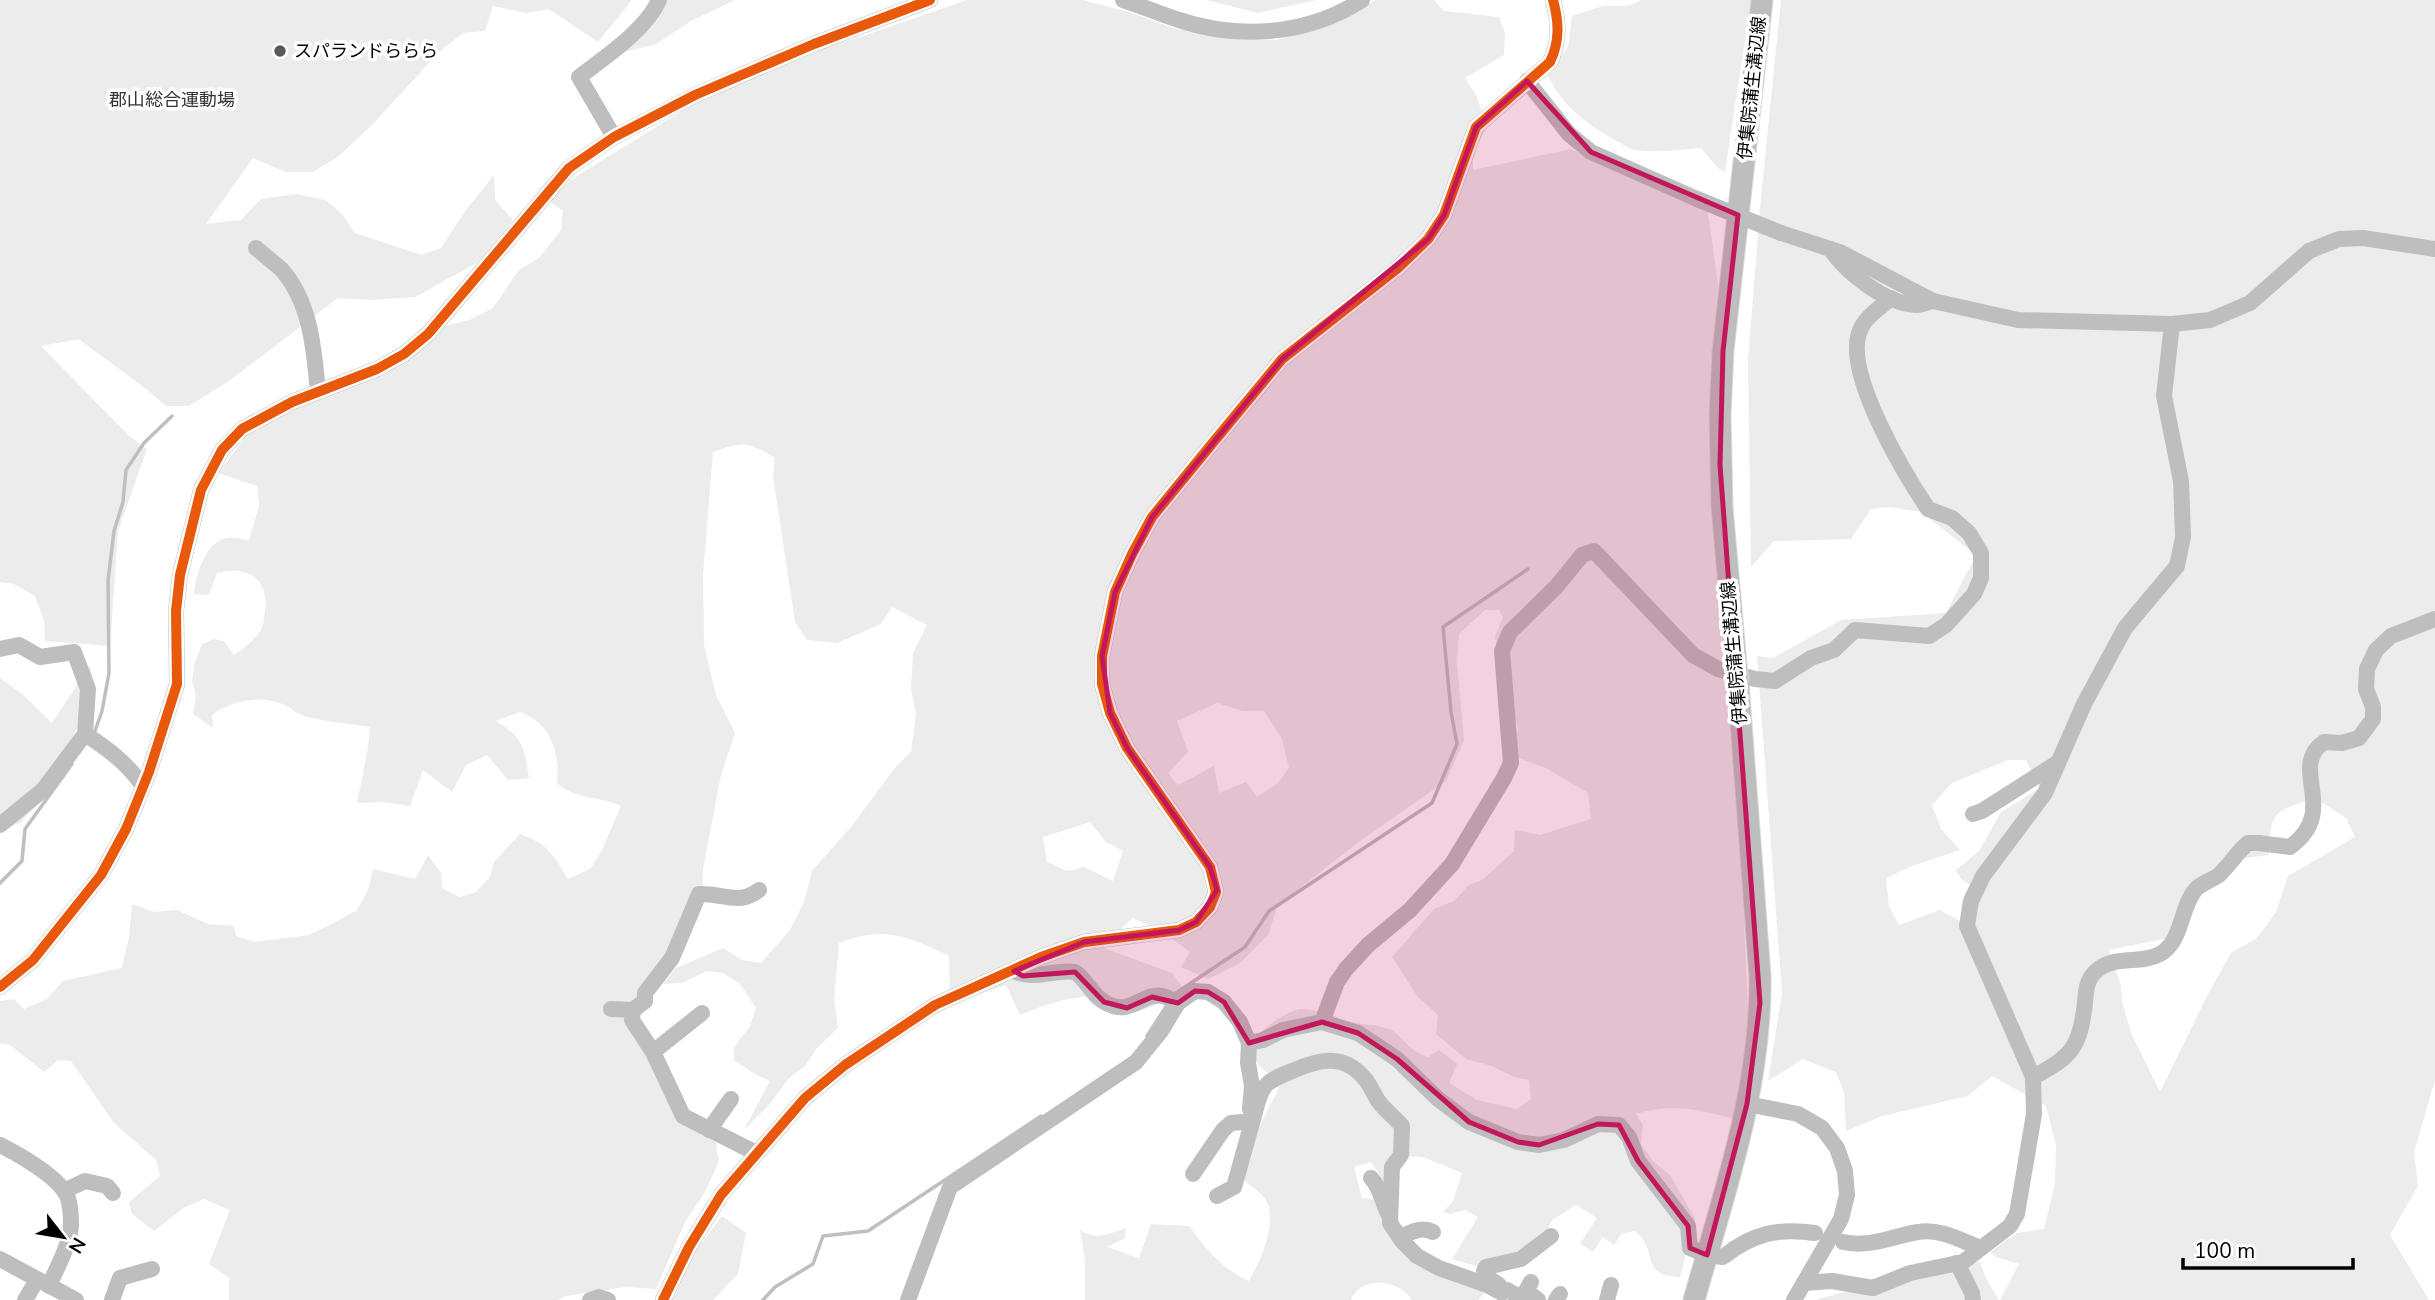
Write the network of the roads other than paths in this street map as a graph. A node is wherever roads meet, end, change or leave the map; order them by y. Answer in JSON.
{"nodes":[{"id":1,"x":659,"y":0,"type":"edge"},
{"id":2,"x":930,"y":0,"type":"edge"},
{"id":3,"x":1123,"y":0,"type":"edge"},
{"id":4,"x":1362,"y":0,"type":"edge"},
{"id":5,"x":1553,"y":0,"type":"edge"},
{"id":6,"x":1762,"y":0,"type":"edge"},
{"id":7,"x":1527,"y":81,"type":"junction"},
{"id":8,"x":614,"y":137,"type":"junction"},
{"id":9,"x":256,"y":248,"type":"dead end"},
{"id":10,"x":1830,"y":248,"type":"junction"},
{"id":11,"x":2435,"y":249,"type":"edge"},
{"id":12,"x":1892,"y":298,"type":"junction"},
{"id":13,"x":1933,"y":301,"type":"junction"},
{"id":14,"x":2172,"y":324,"type":"junction"},
{"id":15,"x":318,"y":392,"type":"junction"},
{"id":16,"x":2435,"y":619,"type":"edge"},
{"id":17,"x":0,"y":649,"type":"edge"},
{"id":18,"x":85,"y":734,"type":"junction"},
{"id":19,"x":2057,"y":763,"type":"junction"},
{"id":20,"x":143,"y":786,"type":"junction"},
{"id":21,"x":1973,"y":814,"type":"dead end"},
{"id":22,"x":0,"y":825,"type":"edge"},
{"id":23,"x":759,"y":890,"type":"dead end"},
{"id":24,"x":1014,"y":971,"type":"junction"},
{"id":25,"x":0,"y":987,"type":"edge"},
{"id":26,"x":1178,"y":1003,"type":"junction"},
{"id":27,"x":611,"y":1009,"type":"dead end"},
{"id":28,"x":633,"y":1010,"type":"junction"},
{"id":29,"x":702,"y":1013,"type":"dead end"},
{"id":30,"x":1322,"y":1022,"type":"junction"},
{"id":31,"x":1249,"y":1042,"type":"junction"},
{"id":32,"x":653,"y":1052,"type":"junction"},
{"id":33,"x":2033,"y":1077,"type":"junction"},
{"id":34,"x":731,"y":1099,"type":"dead end"},
{"id":35,"x":1747,"y":1104,"type":"junction"},
{"id":36,"x":1249,"y":1114,"type":"junction"},
{"id":37,"x":709,"y":1130,"type":"junction"},
{"id":38,"x":1229,"y":1135,"type":"dead end"},
{"id":39,"x":0,"y":1146,"type":"edge"},
{"id":40,"x":756,"y":1153,"type":"junction"},
{"id":41,"x":1193,"y":1174,"type":"dead end"},
{"id":42,"x":1371,"y":1178,"type":"dead end"},
{"id":43,"x":64,"y":1191,"type":"junction"},
{"id":44,"x":113,"y":1193,"type":"dead end"},
{"id":45,"x":1218,"y":1203,"type":"dead end"},
{"id":46,"x":1391,"y":1217,"type":"junction"},
{"id":47,"x":1433,"y":1232,"type":"dead end"},
{"id":48,"x":1815,"y":1233,"type":"dead end"},
{"id":49,"x":1551,"y":1236,"type":"dead end"},
{"id":50,"x":1400,"y":1237,"type":"junction"},
{"id":51,"x":1843,"y":1242,"type":"dead end"},
{"id":52,"x":1982,"y":1248,"type":"junction"},
{"id":53,"x":1707,"y":1255,"type":"junction"},
{"id":54,"x":0,"y":1259,"type":"edge"},
{"id":55,"x":1957,"y":1263,"type":"junction"},
{"id":56,"x":152,"y":1269,"type":"dead end"},
{"id":57,"x":1531,"y":1282,"type":"dead end"},
{"id":58,"x":43,"y":1283,"type":"junction"},
{"id":59,"x":1804,"y":1283,"type":"junction"},
{"id":60,"x":1499,"y":1293,"type":"junction"},
{"id":61,"x":25,"y":1300,"type":"edge"},
{"id":62,"x":76,"y":1300,"type":"edge"},
{"id":63,"x":112,"y":1300,"type":"edge"},
{"id":64,"x":590,"y":1300,"type":"edge"},
{"id":65,"x":608,"y":1300,"type":"edge"},
{"id":66,"x":663,"y":1300,"type":"edge"},
{"id":67,"x":908,"y":1300,"type":"edge"},
{"id":68,"x":1525,"y":1300,"type":"edge"},
{"id":69,"x":1538,"y":1300,"type":"edge"},
{"id":70,"x":1694,"y":1300,"type":"edge"},
{"id":71,"x":1794,"y":1300,"type":"edge"},
{"id":72,"x":1973,"y":1300,"type":"edge"}],
"edges":[{"from":1,"to":8,"type":"street"},
{"from":2,"to":8,"type":"street"},
{"from":3,"to":4,"type":"street"},
{"from":5,"to":7,"type":"street"},
{"from":6,"to":35,"type":"main road","name":"伊集院蒲生溝辺線"},
{"from":7,"to":10,"type":"street","bridge":true},
{"from":7,"to":24,"type":"street"},
{"from":8,"to":15,"type":"street"},
{"from":9,"to":15,"type":"street"},
{"from":10,"to":12,"type":"street"},
{"from":10,"to":13,"type":"street"},
{"from":11,"to":14,"type":"street"},
{"from":12,"to":13,"type":"street"},
{"from":12,"to":30,"type":"street"},
{"from":13,"to":14,"type":"street"},
{"from":14,"to":19,"type":"street"},
{"from":15,"to":20,"type":"street"},
{"from":16,"to":33,"type":"street"},
{"from":17,"to":18,"type":"street"},
{"from":18,"to":20,"type":"street"},
{"from":18,"to":22,"type":"street"},
{"from":19,"to":21,"type":"street"},
{"from":19,"to":33,"type":"street"},
{"from":20,"to":25,"type":"street"},
{"from":23,"to":28,"type":"street"},
{"from":24,"to":26,"type":"street"},
{"from":24,"to":40,"type":"street"},
{"from":26,"to":31,"type":"street"},
{"from":26,"to":67,"type":"street"},
{"from":27,"to":28,"type":"street"},
{"from":28,"to":32,"type":"street"},
{"from":29,"to":32,"type":"street"},
{"from":30,"to":31,"type":"street"},
{"from":30,"to":53,"type":"street"},
{"from":31,"to":36,"type":"street"},
{"from":32,"to":37,"type":"street"},
{"from":33,"to":52,"type":"street"},
{"from":34,"to":37,"type":"street"},
{"from":35,"to":53,"type":"main road","name":"伊集院蒲生溝辺線"},
{"from":35,"to":59,"type":"street"},
{"from":36,"to":38,"type":"street"},
{"from":36,"to":41,"type":"street"},
{"from":36,"to":45,"type":"street"},
{"from":36,"to":46,"type":"street"},
{"from":37,"to":40,"type":"street"},
{"from":39,"to":43,"type":"street"},
{"from":40,"to":66,"type":"street"},
{"from":42,"to":46,"type":"street"},
{"from":43,"to":44,"type":"street"},
{"from":43,"to":58,"type":"street"},
{"from":46,"to":50,"type":"street"},
{"from":47,"to":50,"type":"street"},
{"from":48,"to":53,"type":"street"},
{"from":49,"to":60,"type":"street"},
{"from":50,"to":60,"type":"street"},
{"from":51,"to":52,"type":"street"},
{"from":52,"to":55,"type":"street"},
{"from":53,"to":70,"type":"main road","name":"伊集院蒲生溝辺線"},
{"from":54,"to":58,"type":"street"},
{"from":55,"to":59,"type":"street"},
{"from":55,"to":72,"type":"street"},
{"from":56,"to":63,"type":"street"},
{"from":57,"to":69,"type":"street"},
{"from":58,"to":61,"type":"street"},
{"from":58,"to":62,"type":"street"},
{"from":59,"to":71,"type":"street"},
{"from":60,"to":68,"type":"street"},
{"from":64,"to":65,"type":"street"}]}
